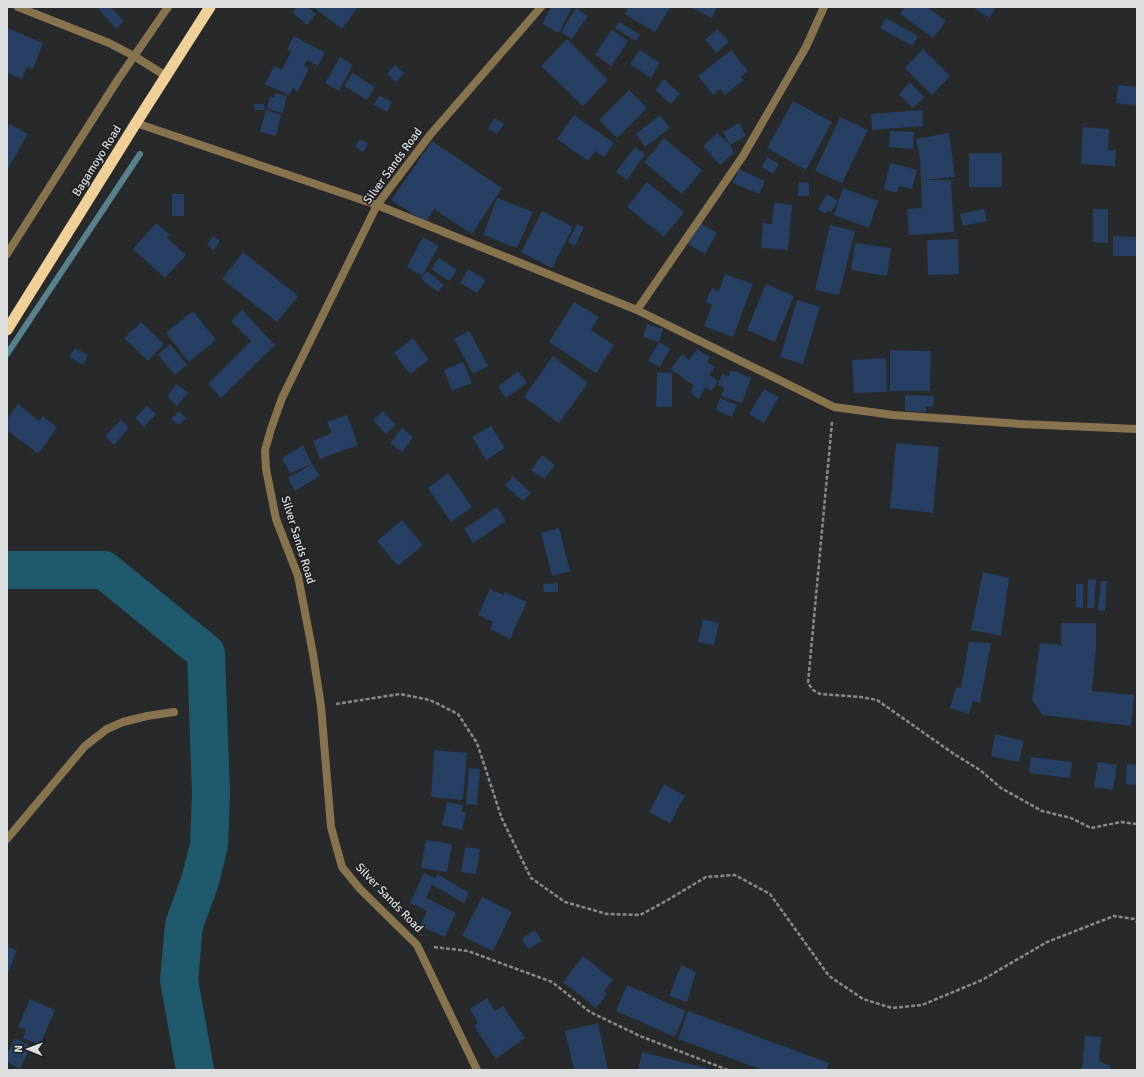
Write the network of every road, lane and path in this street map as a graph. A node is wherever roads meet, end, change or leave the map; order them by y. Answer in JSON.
{"nodes":[{"id":1,"x":18,"y":7,"type":"edge"},
{"id":2,"x":168,"y":7,"type":"edge"},
{"id":3,"x":210,"y":7,"type":"edge"},
{"id":4,"x":541,"y":7,"type":"edge"},
{"id":5,"x":824,"y":7,"type":"edge"},
{"id":6,"x":134,"y":56,"type":"junction"},
{"id":7,"x":166,"y":76,"type":"junction"},
{"id":8,"x":136,"y":123,"type":"junction"},
{"id":9,"x":377,"y":205,"type":"junction"},
{"id":10,"x":7,"y":254,"type":"edge"},
{"id":11,"x":638,"y":310,"type":"junction"},
{"id":12,"x":7,"y":330,"type":"edge"},
{"id":13,"x":834,"y":407,"type":"junction"},
{"id":14,"x":1137,"y":429,"type":"edge"},
{"id":15,"x":321,"y":706,"type":"junction"},
{"id":16,"x":174,"y":712,"type":"dead end"},
{"id":17,"x":1137,"y":824,"type":"edge"},
{"id":18,"x":7,"y":839,"type":"edge"},
{"id":19,"x":1137,"y":922,"type":"edge"},
{"id":20,"x":417,"y":945,"type":"junction"},
{"id":21,"x":476,"y":1070,"type":"edge"},
{"id":22,"x":728,"y":1070,"type":"edge"}],
"edges":[{"from":1,"to":6,"type":"street"},
{"from":2,"to":6,"type":"street"},
{"from":3,"to":7,"type":"highway","name":"Bagamoyo Road"},
{"from":4,"to":9,"type":"street","name":"Silver Sands Road"},
{"from":5,"to":11,"type":"street"},
{"from":6,"to":7,"type":"street"},
{"from":6,"to":10,"type":"street"},
{"from":7,"to":8,"type":"highway","name":"Bagamoyo Road"},
{"from":8,"to":9,"type":"street"},
{"from":8,"to":12,"type":"highway","name":"Bagamoyo Road"},
{"from":9,"to":11,"type":"street"},
{"from":9,"to":15,"type":"street","name":"Silver Sands Road"},
{"from":11,"to":13,"type":"street"},
{"from":13,"to":14,"type":"street"},
{"from":13,"to":17,"type":"path"},
{"from":15,"to":19,"type":"path"},
{"from":15,"to":20,"type":"street","name":"Silver Sands Road"},
{"from":16,"to":18,"type":"street"},
{"from":20,"to":21,"type":"street","name":"Silver Sands Road"},
{"from":20,"to":22,"type":"path"}]}
